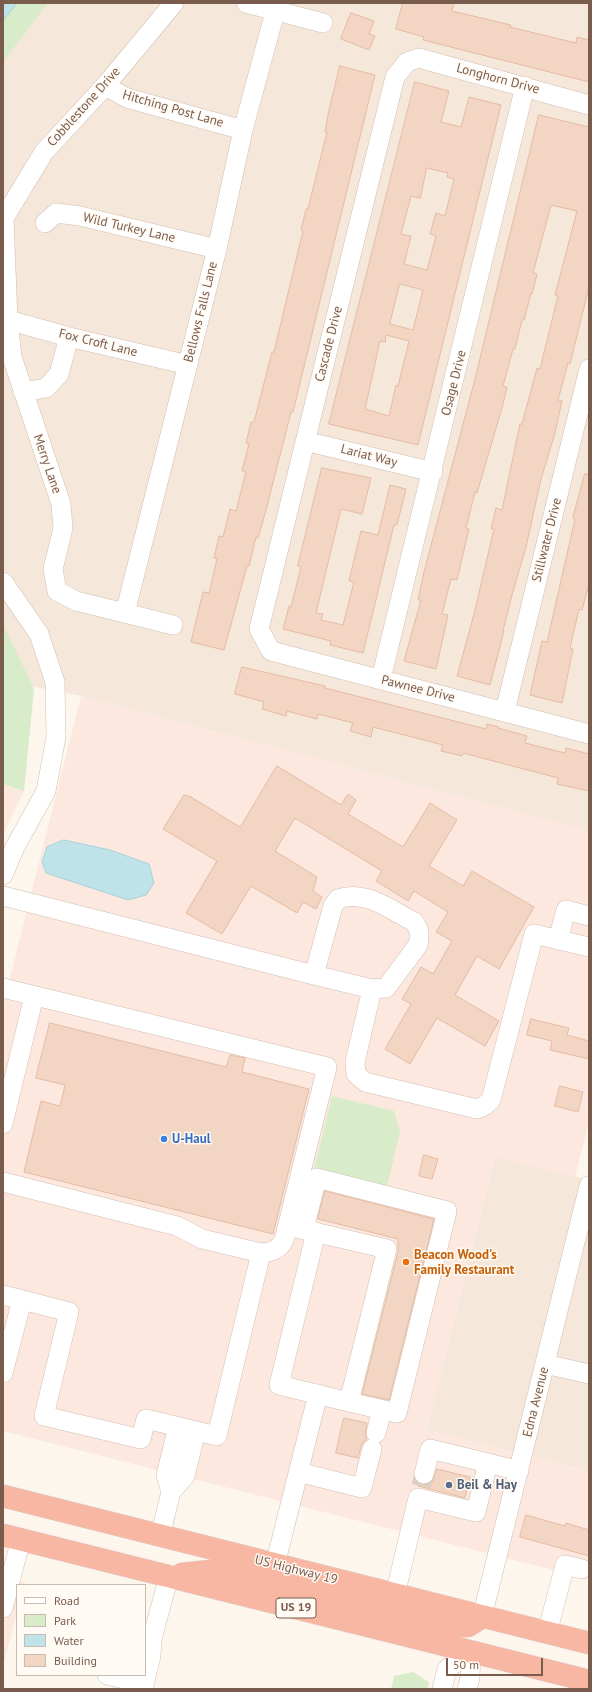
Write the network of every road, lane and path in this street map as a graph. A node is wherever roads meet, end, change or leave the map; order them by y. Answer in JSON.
{"nodes":[{"id":1,"x":174,"y":3,"type":"edge"},
{"id":2,"x":246,"y":3,"type":"edge"},
{"id":3,"x":275,"y":12,"type":"junction"},
{"id":4,"x":323,"y":23,"type":"dead end"},
{"id":5,"x":407,"y":62,"type":"joint"},
{"id":6,"x":104,"y":86,"type":"junction"},
{"id":7,"x":525,"y":86,"type":"junction"},
{"id":8,"x":589,"y":105,"type":"edge"},
{"id":9,"x":243,"y":130,"type":"junction"},
{"id":10,"x":3,"y":218,"type":"edge"},
{"id":11,"x":45,"y":223,"type":"dead end"},
{"id":12,"x":217,"y":249,"type":"junction"},
{"id":13,"x":8,"y":320,"type":"junction"},
{"id":14,"x":69,"y":337,"type":"junction"},
{"id":15,"x":188,"y":365,"type":"junction"},
{"id":16,"x":589,"y":369,"type":"edge"},
{"id":17,"x":23,"y":392,"type":"junction"},
{"id":18,"x":305,"y":441,"type":"junction"},
{"id":19,"x":433,"y":472,"type":"junction"},
{"id":20,"x":3,"y":582,"type":"edge"},
{"id":21,"x":125,"y":613,"type":"junction"},
{"id":22,"x":173,"y":625,"type":"dead end"},
{"id":23,"x":259,"y":629,"type":"joint"},
{"id":24,"x":381,"y":679,"type":"junction"},
{"id":25,"x":505,"y":711,"type":"junction"},
{"id":26,"x":589,"y":734,"type":"edge"},
{"id":27,"x":3,"y":875,"type":"edge"},
{"id":28,"x":3,"y":896,"type":"edge"},
{"id":29,"x":589,"y":916,"type":"edge"},
{"id":30,"x":558,"y":940,"type":"junction"},
{"id":31,"x":589,"y":947,"type":"edge"},
{"id":32,"x":314,"y":975,"type":"junction"},
{"id":33,"x":3,"y":988,"type":"edge"},
{"id":34,"x":372,"y":989,"type":"junction"},
{"id":35,"x":34,"y":996,"type":"junction"},
{"id":36,"x":3,"y":1124,"type":"edge"},
{"id":37,"x":3,"y":1182,"type":"edge"},
{"id":38,"x":589,"y":1186,"type":"edge"},
{"id":39,"x":303,"y":1229,"type":"junction"},
{"id":40,"x":261,"y":1253,"type":"junction"},
{"id":41,"x":3,"y":1295,"type":"edge"},
{"id":42,"x":22,"y":1300,"type":"junction"},
{"id":43,"x":10,"y":1321,"type":"edge"},
{"id":44,"x":545,"y":1364,"type":"junction"},
{"id":45,"x":3,"y":1373,"type":"edge"},
{"id":46,"x":589,"y":1374,"type":"edge"},
{"id":47,"x":318,"y":1394,"type":"junction"},
{"id":48,"x":349,"y":1402,"type":"junction"},
{"id":49,"x":382,"y":1410,"type":"junction"},
{"id":50,"x":178,"y":1427,"type":"junction"},
{"id":51,"x":196,"y":1431,"type":"junction"},
{"id":52,"x":488,"y":1463,"type":"junction"},
{"id":53,"x":519,"y":1471,"type":"junction"},
{"id":54,"x":298,"y":1472,"type":"junction"},
{"id":55,"x":421,"y":1486,"type":"junction"},
{"id":56,"x":171,"y":1492,"type":"junction"},
{"id":57,"x":3,"y":1496,"type":"edge"},
{"id":58,"x":160,"y":1536,"type":"junction"},
{"id":59,"x":12,"y":1537,"type":"edge"},
{"id":60,"x":275,"y":1565,"type":"junction"},
{"id":61,"x":582,"y":1569,"type":"dead end"},
{"id":62,"x":168,"y":1576,"type":"junction"},
{"id":63,"x":395,"y":1595,"type":"junction"},
{"id":64,"x":3,"y":1607,"type":"edge"},
{"id":65,"x":16,"y":1610,"type":"edge"},
{"id":66,"x":482,"y":1617,"type":"junction"},
{"id":67,"x":547,"y":1633,"type":"junction"},
{"id":68,"x":148,"y":1643,"type":"edge"},
{"id":69,"x":589,"y":1643,"type":"edge"},
{"id":70,"x":471,"y":1652,"type":"junction"},
{"id":71,"x":146,"y":1666,"type":"edge"},
{"id":72,"x":110,"y":1676,"type":"edge"},
{"id":73,"x":589,"y":1681,"type":"edge"},
{"id":74,"x":136,"y":1684,"type":"edge"},
{"id":75,"x":442,"y":1689,"type":"edge"},
{"id":76,"x":467,"y":1689,"type":"edge"}],
"edges":[{"from":1,"to":6,"type":"street","name":"Cobblestone Drive"},
{"from":2,"to":3,"type":"street"},
{"from":3,"to":4,"type":"street"},
{"from":3,"to":9,"type":"street","name":"Bellows Falls Lane"},
{"from":5,"to":7,"type":"street","name":"Longhorn Drive"},
{"from":5,"to":18,"type":"street","name":"Cascade Drive"},
{"from":6,"to":9,"type":"street","name":"Hitching Post Lane"},
{"from":6,"to":10,"type":"street","name":"Cobblestone Drive"},
{"from":7,"to":8,"type":"street","name":"Longhorn Drive"},
{"from":7,"to":19,"type":"street","name":"Osage Drive"},
{"from":9,"to":12,"type":"street","name":"Bellows Falls Lane"},
{"from":10,"to":13,"type":"street","name":"Merry Lane"},
{"from":11,"to":12,"type":"street","name":"Wild Turkey Lane"},
{"from":12,"to":15,"type":"street","name":"Bellows Falls Lane"},
{"from":13,"to":14,"type":"street","name":"Fox Croft Lane"},
{"from":13,"to":17,"type":"street","name":"Merry Lane"},
{"from":14,"to":15,"type":"street","name":"Fox Croft Lane"},
{"from":14,"to":17,"type":"street"},
{"from":15,"to":21,"type":"street","name":"Bellows Falls Lane"},
{"from":16,"to":25,"type":"street","name":"Stillwater Drive"},
{"from":17,"to":21,"type":"street","name":"Merry Lane"},
{"from":18,"to":19,"type":"street","name":"Lariat Way"},
{"from":18,"to":23,"type":"street","name":"Cascade Drive"},
{"from":19,"to":24,"type":"street","name":"Osage Drive"},
{"from":20,"to":27,"type":"street"},
{"from":21,"to":22,"type":"street","name":"Merry Lane"},
{"from":23,"to":24,"type":"street","name":"Pawnee Drive"},
{"from":24,"to":25,"type":"street","name":"Pawnee Drive"},
{"from":25,"to":26,"type":"street","name":"Pawnee Drive"},
{"from":28,"to":32,"type":"street"},
{"from":29,"to":30,"type":"street"},
{"from":30,"to":31,"type":"street"},
{"from":30,"to":34,"type":"street"},
{"from":32,"to":34,"type":"street"},
{"from":32,"to":34,"type":"street"},
{"from":33,"to":35,"type":"street"},
{"from":35,"to":36,"type":"street"},
{"from":35,"to":39,"type":"street"},
{"from":37,"to":40,"type":"street"},
{"from":38,"to":44,"type":"street","name":"Edna Avenue"},
{"from":39,"to":40,"type":"street"},
{"from":39,"to":47,"type":"street"},
{"from":39,"to":48,"type":"street"},
{"from":39,"to":49,"type":"street"},
{"from":40,"to":51,"type":"street"},
{"from":41,"to":42,"type":"street"},
{"from":42,"to":43,"type":"street"},
{"from":42,"to":50,"type":"street"},
{"from":43,"to":45,"type":"street"},
{"from":44,"to":46,"type":"street"},
{"from":44,"to":53,"type":"street","name":"Edna Avenue"},
{"from":47,"to":48,"type":"street"},
{"from":47,"to":54,"type":"street"},
{"from":48,"to":49,"type":"street"},
{"from":49,"to":54,"type":"street"},
{"from":50,"to":51,"type":"street"},
{"from":50,"to":56,"type":"street"},
{"from":51,"to":56,"type":"street"},
{"from":52,"to":53,"type":"street"},
{"from":52,"to":55,"type":"street"},
{"from":52,"to":55,"type":"street"},
{"from":53,"to":66,"type":"street","name":"Edna Avenue"},
{"from":54,"to":60,"type":"street"},
{"from":55,"to":63,"type":"street"},
{"from":56,"to":58,"type":"street"},
{"from":57,"to":58,"type":"highway","name":"US Highway 19"},
{"from":58,"to":60,"type":"highway","name":"US Highway 19"},
{"from":59,"to":62,"type":"highway","number":"US 19"},
{"from":59,"to":64,"type":"street"},
{"from":60,"to":63,"type":"highway","name":"US Highway 19"},
{"from":61,"to":67,"type":"street"},
{"from":62,"to":66,"type":"highway"},
{"from":62,"to":68,"type":"street"},
{"from":62,"to":70,"type":"highway","number":"US 19"},
{"from":63,"to":66,"type":"highway","name":"US Highway 19"},
{"from":64,"to":65,"type":"street"},
{"from":66,"to":67,"type":"highway","name":"US Highway 19"},
{"from":67,"to":69,"type":"highway","name":"US Highway 19"},
{"from":68,"to":71,"type":"street"},
{"from":70,"to":73,"type":"highway","number":"US 19"},
{"from":70,"to":75,"type":"street"},
{"from":70,"to":76,"type":"street"},
{"from":72,"to":74,"type":"street"}]}
